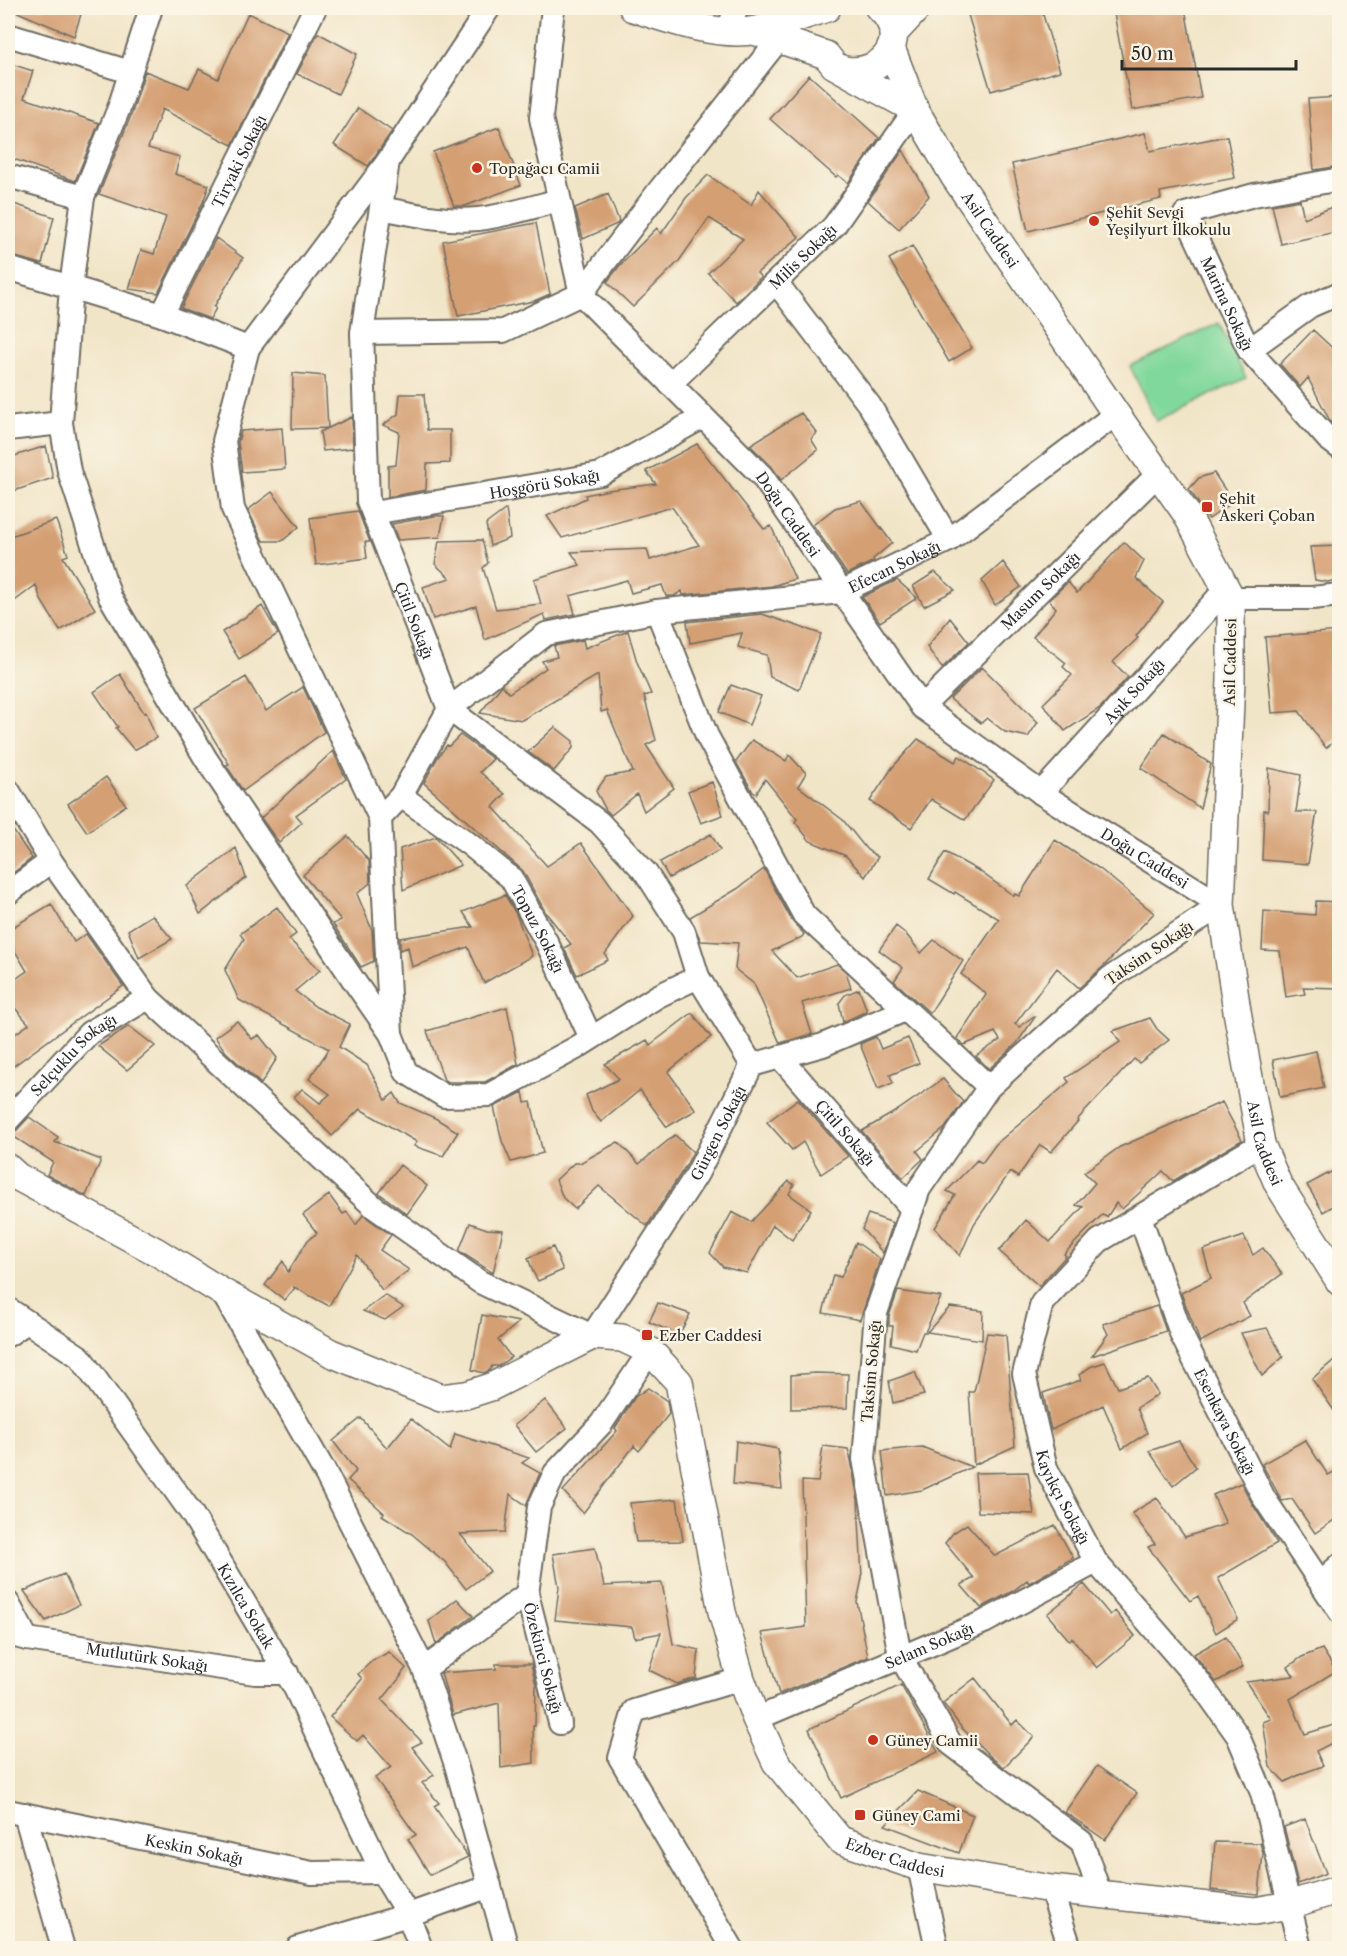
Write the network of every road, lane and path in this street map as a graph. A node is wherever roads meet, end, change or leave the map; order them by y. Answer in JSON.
{"nodes":[{"id":1,"x":151,"y":8,"type":"edge"},
{"id":2,"x":315,"y":8,"type":"edge"},
{"id":3,"x":489,"y":8,"type":"edge"},
{"id":4,"x":553,"y":8,"type":"edge"},
{"id":5,"x":633,"y":8,"type":"edge"},
{"id":6,"x":827,"y":8,"type":"edge"},
{"id":7,"x":834,"y":8,"type":"edge"},
{"id":8,"x":879,"y":8,"type":"edge"},
{"id":9,"x":917,"y":8,"type":"edge"},
{"id":10,"x":749,"y":27,"type":"edge"},
{"id":11,"x":8,"y":35,"type":"edge"},
{"id":12,"x":892,"y":41,"type":"junction"},
{"id":13,"x":835,"y":63,"type":"junction"},
{"id":14,"x":130,"y":72,"type":"junction"},
{"id":15,"x":915,"y":110,"type":"junction"},
{"id":16,"x":388,"y":161,"type":"junction"},
{"id":17,"x":8,"y":176,"type":"edge"},
{"id":18,"x":1340,"y":179,"type":"edge"},
{"id":19,"x":83,"y":197,"type":"junction"},
{"id":20,"x":559,"y":200,"type":"junction"},
{"id":21,"x":381,"y":208,"type":"junction"},
{"id":22,"x":8,"y":268,"type":"edge"},
{"id":23,"x":776,"y":282,"type":"junction"},
{"id":24,"x":71,"y":287,"type":"junction"},
{"id":25,"x":1340,"y":293,"type":"edge"},
{"id":26,"x":581,"y":294,"type":"junction"},
{"id":27,"x":162,"y":315,"type":"junction"},
{"id":28,"x":362,"y":333,"type":"junction"},
{"id":29,"x":248,"y":348,"type":"junction"},
{"id":30,"x":1250,"y":350,"type":"junction"},
{"id":31,"x":670,"y":384,"type":"junction"},
{"id":32,"x":1116,"y":414,"type":"junction"},
{"id":33,"x":703,"y":417,"type":"junction"},
{"id":34,"x":61,"y":423,"type":"junction"},
{"id":35,"x":8,"y":429,"type":"edge"},
{"id":36,"x":1340,"y":448,"type":"edge"},
{"id":37,"x":1158,"y":474,"type":"junction"},
{"id":38,"x":373,"y":513,"type":"junction"},
{"id":39,"x":949,"y":540,"type":"junction"},
{"id":40,"x":841,"y":592,"type":"junction"},
{"id":41,"x":1228,"y":594,"type":"junction"},
{"id":42,"x":1340,"y":595,"type":"edge"},
{"id":43,"x":657,"y":611,"type":"junction"},
{"id":44,"x":922,"y":707,"type":"junction"},
{"id":45,"x":449,"y":709,"type":"junction"},
{"id":46,"x":8,"y":790,"type":"edge"},
{"id":47,"x":1041,"y":793,"type":"junction"},
{"id":48,"x":401,"y":795,"type":"junction"},
{"id":49,"x":380,"y":818,"type":"junction"},
{"id":50,"x":51,"y":861,"type":"junction"},
{"id":51,"x":8,"y":893,"type":"edge"},
{"id":52,"x":1221,"y":905,"type":"junction"},
{"id":53,"x":698,"y":977,"type":"junction"},
{"id":54,"x":148,"y":998,"type":"junction"},
{"id":55,"x":905,"y":1010,"type":"junction"},
{"id":56,"x":391,"y":1034,"type":"junction"},
{"id":57,"x":591,"y":1038,"type":"junction"},
{"id":58,"x":780,"y":1057,"type":"junction"},
{"id":59,"x":752,"y":1065,"type":"junction"},
{"id":60,"x":989,"y":1086,"type":"junction"},
{"id":61,"x":8,"y":1120,"type":"edge"},
{"id":62,"x":1261,"y":1144,"type":"junction"},
{"id":63,"x":8,"y":1168,"type":"edge"},
{"id":64,"x":912,"y":1209,"type":"junction"},
{"id":65,"x":1140,"y":1218,"type":"junction"},
{"id":66,"x":1340,"y":1282,"type":"edge"},
{"id":67,"x":222,"y":1293,"type":"junction"},
{"id":68,"x":8,"y":1309,"type":"edge"},
{"id":69,"x":27,"y":1322,"type":"junction"},
{"id":70,"x":8,"y":1335,"type":"edge"},
{"id":71,"x":592,"y":1336,"type":"junction"},
{"id":72,"x":650,"y":1351,"type":"junction"},
{"id":73,"x":1095,"y":1562,"type":"junction"},
{"id":74,"x":1340,"y":1565,"type":"edge"},
{"id":75,"x":1321,"y":1582,"type":"junction"},
{"id":76,"x":527,"y":1594,"type":"junction"},
{"id":77,"x":8,"y":1603,"type":"edge"},
{"id":78,"x":1340,"y":1612,"type":"edge"},
{"id":79,"x":17,"y":1636,"type":"edge"},
{"id":80,"x":900,"y":1656,"type":"junction"},
{"id":81,"x":424,"y":1669,"type":"junction"},
{"id":82,"x":287,"y":1673,"type":"junction"},
{"id":83,"x":741,"y":1679,"type":"junction"},
{"id":84,"x":756,"y":1719,"type":"junction"},
{"id":85,"x":560,"y":1723,"type":"dead end"},
{"id":86,"x":16,"y":1813,"type":"edge"},
{"id":87,"x":920,"y":1867,"type":"junction"},
{"id":88,"x":382,"y":1872,"type":"junction"},
{"id":89,"x":490,"y":1886,"type":"junction"},
{"id":90,"x":1051,"y":1889,"type":"junction"},
{"id":91,"x":1340,"y":1889,"type":"edge"},
{"id":92,"x":1100,"y":1894,"type":"junction"},
{"id":93,"x":1289,"y":1905,"type":"junction"},
{"id":94,"x":408,"y":1915,"type":"junction"},
{"id":95,"x":63,"y":1948,"type":"edge"},
{"id":96,"x":298,"y":1948,"type":"edge"},
{"id":97,"x":421,"y":1948,"type":"edge"},
{"id":98,"x":507,"y":1948,"type":"edge"},
{"id":99,"x":732,"y":1948,"type":"edge"},
{"id":100,"x":937,"y":1948,"type":"edge"},
{"id":101,"x":1070,"y":1948,"type":"edge"},
{"id":102,"x":1300,"y":1948,"type":"edge"}],
"edges":[{"from":1,"to":14,"type":"street"},
{"from":2,"to":27,"type":"street","name":"Tiryaki Sokağı"},
{"from":3,"to":16,"type":"street"},
{"from":4,"to":20,"type":"street"},
{"from":5,"to":10,"type":"street"},
{"from":6,"to":10,"type":"street"},
{"from":7,"to":13,"type":"street"},
{"from":8,"to":12,"type":"street","name":"Asil Caddesi"},
{"from":9,"to":12,"type":"street"},
{"from":10,"to":13,"type":"street"},
{"from":10,"to":26,"type":"street"},
{"from":11,"to":14,"type":"street"},
{"from":12,"to":13,"type":"street"},
{"from":12,"to":15,"type":"street","name":"Asil Caddesi"},
{"from":13,"to":15,"type":"street","name":"Asil Caddesi"},
{"from":14,"to":19,"type":"street"},
{"from":15,"to":23,"type":"street","name":"Milis Sokağı"},
{"from":15,"to":32,"type":"street","name":"Asil Caddesi"},
{"from":16,"to":21,"type":"street","name":"Çitil Sokağı"},
{"from":16,"to":29,"type":"street"},
{"from":17,"to":19,"type":"street"},
{"from":18,"to":30,"type":"street","name":"Marina Sokağı"},
{"from":19,"to":24,"type":"street"},
{"from":20,"to":21,"type":"street"},
{"from":20,"to":26,"type":"street"},
{"from":21,"to":28,"type":"street","name":"Çitil Sokağı"},
{"from":22,"to":24,"type":"street"},
{"from":23,"to":31,"type":"street","name":"Milis Sokağı"},
{"from":23,"to":39,"type":"street"},
{"from":24,"to":27,"type":"street"},
{"from":24,"to":34,"type":"street"},
{"from":25,"to":30,"type":"street"},
{"from":26,"to":28,"type":"street"},
{"from":26,"to":31,"type":"street","name":"Doğu Caddesi"},
{"from":27,"to":29,"type":"street"},
{"from":28,"to":38,"type":"street","name":"Çitil Sokağı"},
{"from":29,"to":49,"type":"street"},
{"from":30,"to":36,"type":"street","name":"Marina Sokağı"},
{"from":31,"to":33,"type":"street","name":"Doğu Caddesi"},
{"from":32,"to":37,"type":"street","name":"Asil Caddesi"},
{"from":32,"to":39,"type":"street","name":"Efecan Sokağı"},
{"from":33,"to":38,"type":"street","name":"Hoşgörü Sokağı"},
{"from":33,"to":40,"type":"street","name":"Doğu Caddesi"},
{"from":34,"to":35,"type":"street"},
{"from":34,"to":56,"type":"street"},
{"from":37,"to":41,"type":"street","name":"Asil Caddesi"},
{"from":37,"to":44,"type":"street","name":"Masum Sokağı"},
{"from":38,"to":45,"type":"street","name":"Çitil Sokağı"},
{"from":39,"to":40,"type":"street","name":"Efecan Sokağı"},
{"from":40,"to":43,"type":"street","name":"Efecan Sokağı"},
{"from":40,"to":44,"type":"street","name":"Doğu Caddesi"},
{"from":41,"to":42,"type":"street"},
{"from":41,"to":47,"type":"street","name":"Aşık Sokağı"},
{"from":41,"to":52,"type":"street","name":"Asil Caddesi"},
{"from":43,"to":45,"type":"street","name":"Efecan Sokağı"},
{"from":43,"to":55,"type":"street"},
{"from":44,"to":47,"type":"street","name":"Doğu Caddesi"},
{"from":45,"to":48,"type":"street"},
{"from":45,"to":53,"type":"street"},
{"from":46,"to":50,"type":"street"},
{"from":47,"to":52,"type":"street","name":"Doğu Caddesi"},
{"from":48,"to":49,"type":"street"},
{"from":48,"to":57,"type":"street","name":"Topuz Sokağı"},
{"from":49,"to":56,"type":"street"},
{"from":50,"to":51,"type":"street"},
{"from":50,"to":54,"type":"street"},
{"from":52,"to":60,"type":"street","name":"Taksim Sokağı"},
{"from":52,"to":62,"type":"street","name":"Asil Caddesi"},
{"from":53,"to":57,"type":"street"},
{"from":53,"to":59,"type":"street"},
{"from":54,"to":61,"type":"street","name":"Selçuklu Sokağı"},
{"from":54,"to":71,"type":"street"},
{"from":55,"to":58,"type":"street"},
{"from":55,"to":60,"type":"street"},
{"from":56,"to":57,"type":"street"},
{"from":58,"to":59,"type":"street"},
{"from":58,"to":64,"type":"street","name":"Çitil Sokağı"},
{"from":59,"to":71,"type":"street","name":"Gürgen Sokağı"},
{"from":60,"to":64,"type":"street","name":"Taksim Sokağı"},
{"from":62,"to":65,"type":"street","name":"Kayıkçı Sokağı"},
{"from":62,"to":66,"type":"street","name":"Asil Caddesi"},
{"from":63,"to":67,"type":"street"},
{"from":64,"to":80,"type":"street","name":"Taksim Sokağı"},
{"from":65,"to":73,"type":"street","name":"Kayıkçı Sokağı"},
{"from":65,"to":75,"type":"street","name":"Esenkaya Sokağı"},
{"from":67,"to":71,"type":"street"},
{"from":67,"to":81,"type":"street"},
{"from":68,"to":69,"type":"street","name":"Kızılca Sokak"},
{"from":69,"to":70,"type":"street"},
{"from":69,"to":82,"type":"street","name":"Kızılca Sokak"},
{"from":71,"to":72,"type":"street","name":"Ezber Caddesi"},
{"from":72,"to":76,"type":"street"},
{"from":72,"to":83,"type":"street","name":"Ezber Caddesi"},
{"from":73,"to":80,"type":"street","name":"Selam Sokağı"},
{"from":73,"to":93,"type":"street","name":"Kayıkçı Sokağı"},
{"from":74,"to":75,"type":"street"},
{"from":75,"to":78,"type":"street","name":"Esenkaya Sokağı"},
{"from":76,"to":81,"type":"street"},
{"from":76,"to":85,"type":"street","name":"Özekinci Sokağı"},
{"from":77,"to":79,"type":"street"},
{"from":79,"to":82,"type":"street","name":"Mutlutürk Sokağı"},
{"from":80,"to":84,"type":"street","name":"Selam Sokağı"},
{"from":80,"to":92,"type":"street","name":"Taksim Sokağı"},
{"from":81,"to":89,"type":"street"},
{"from":82,"to":88,"type":"street","name":"Kızılca Sokak"},
{"from":83,"to":84,"type":"street","name":"Ezber Caddesi"},
{"from":83,"to":99,"type":"street"},
{"from":84,"to":87,"type":"street","name":"Ezber Caddesi"},
{"from":86,"to":88,"type":"street","name":"Keskin Sokağı"},
{"from":86,"to":95,"type":"street"},
{"from":87,"to":90,"type":"street","name":"Ezber Caddesi"},
{"from":87,"to":100,"type":"street"},
{"from":88,"to":94,"type":"street","name":"Kızılca Sokak"},
{"from":89,"to":94,"type":"street"},
{"from":89,"to":98,"type":"street"},
{"from":90,"to":92,"type":"street","name":"Ezber Caddesi"},
{"from":90,"to":101,"type":"street"},
{"from":91,"to":93,"type":"street","name":"Ezber Caddesi"},
{"from":92,"to":93,"type":"street","name":"Ezber Caddesi"},
{"from":93,"to":102,"type":"street","name":"Kayıkçı Sokağı"},
{"from":94,"to":96,"type":"street"},
{"from":94,"to":97,"type":"street","name":"Kızılca Sokak"}]}
